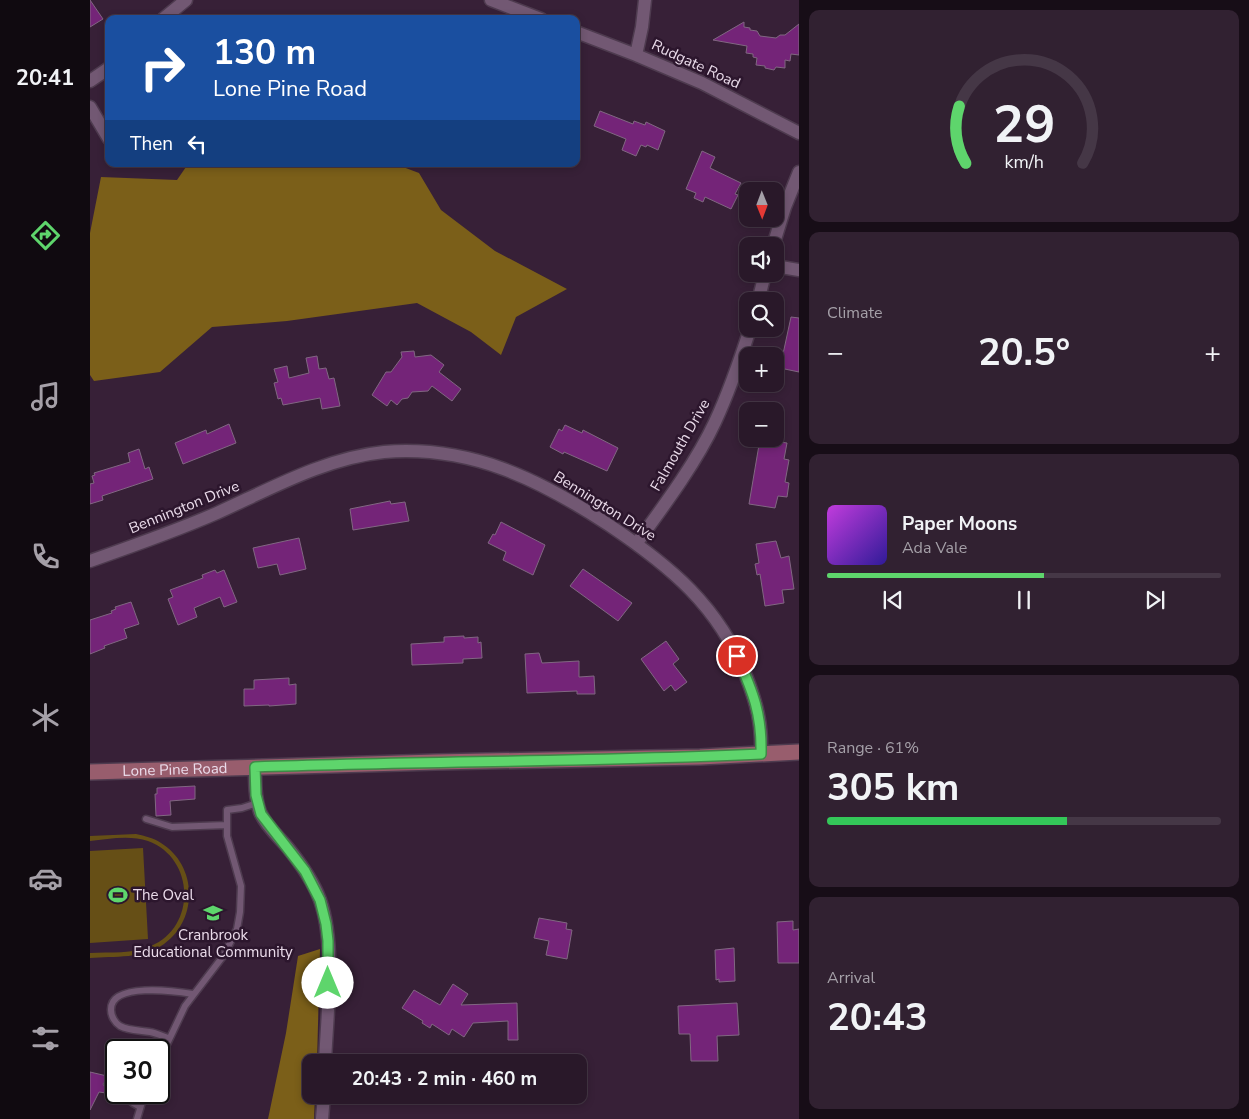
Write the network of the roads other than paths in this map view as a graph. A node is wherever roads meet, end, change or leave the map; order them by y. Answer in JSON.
{"nodes":[{"id":1,"x":186,"y":0,"type":"edge"},
{"id":2,"x":491,"y":0,"type":"edge"},
{"id":3,"x":646,"y":0,"type":"edge"},
{"id":4,"x":168,"y":15,"type":"edge"},
{"id":5,"x":530,"y":15,"type":"edge"},
{"id":6,"x":580,"y":34,"type":"edge"},
{"id":7,"x":636,"y":55,"type":"junction"},
{"id":8,"x":105,"y":71,"type":"edge"},
{"id":9,"x":90,"y":82,"type":"edge"},
{"id":10,"x":90,"y":107,"type":"edge"},
{"id":11,"x":105,"y":133,"type":"edge"},
{"id":12,"x":799,"y":133,"type":"edge"},
{"id":13,"x":799,"y":172,"type":"edge"},
{"id":14,"x":776,"y":237,"type":"edge"},
{"id":15,"x":784,"y":268,"type":"edge"},
{"id":16,"x":799,"y":270,"type":"edge"},
{"id":17,"x":747,"y":337,"type":"edge"},
{"id":18,"x":636,"y":544,"type":"junction"},
{"id":19,"x":90,"y":560,"type":"edge"},
{"id":20,"x":799,"y":752,"type":"edge"},
{"id":21,"x":761,"y":754,"type":"junction"},
{"id":22,"x":255,"y":767,"type":"junction"},
{"id":23,"x":90,"y":772,"type":"edge"},
{"id":24,"x":257,"y":803,"type":"junction"},
{"id":25,"x":146,"y":819,"type":"dead end"},
{"id":26,"x":227,"y":825,"type":"junction"},
{"id":27,"x":193,"y":994,"type":"junction"},
{"id":28,"x":168,"y":1038,"type":"joint"},
{"id":29,"x":325,"y":1054,"type":"edge"},
{"id":30,"x":132,"y":1104,"type":"edge"},
{"id":31,"x":141,"y":1104,"type":"edge"},
{"id":32,"x":323,"y":1104,"type":"edge"},
{"id":33,"x":140,"y":1107,"type":"junction"},
{"id":34,"x":137,"y":1119,"type":"edge"},
{"id":35,"x":322,"y":1119,"type":"edge"}],
"edges":[{"from":1,"to":4,"type":"street"},
{"from":2,"to":5,"type":"street"},
{"from":3,"to":7,"type":"street"},
{"from":6,"to":7,"type":"street","name":"Rudgate Road"},
{"from":7,"to":12,"type":"street","name":"Rudgate Road"},
{"from":8,"to":9,"type":"street"},
{"from":10,"to":11,"type":"street"},
{"from":13,"to":14,"type":"street"},
{"from":15,"to":16,"type":"street"},
{"from":17,"to":18,"type":"street","name":"Falmouth Drive"},
{"from":18,"to":19,"type":"street","name":"Bennington Drive"},
{"from":18,"to":21,"type":"street","name":"Bennington Drive"},
{"from":20,"to":21,"type":"street","name":"Lone Pine Road"},
{"from":21,"to":22,"type":"street","name":"Lone Pine Road"},
{"from":22,"to":23,"type":"street","name":"Lone Pine Road"},
{"from":22,"to":24,"type":"street"},
{"from":24,"to":26,"type":"lane"},
{"from":24,"to":29,"type":"street"},
{"from":25,"to":26,"type":"lane"},
{"from":26,"to":27,"type":"lane"},
{"from":27,"to":28,"type":"lane"},
{"from":27,"to":28,"type":"lane"},
{"from":30,"to":33,"type":"lane"},
{"from":31,"to":33,"type":"lane"},
{"from":32,"to":35,"type":"street"},
{"from":33,"to":34,"type":"lane"}]}
